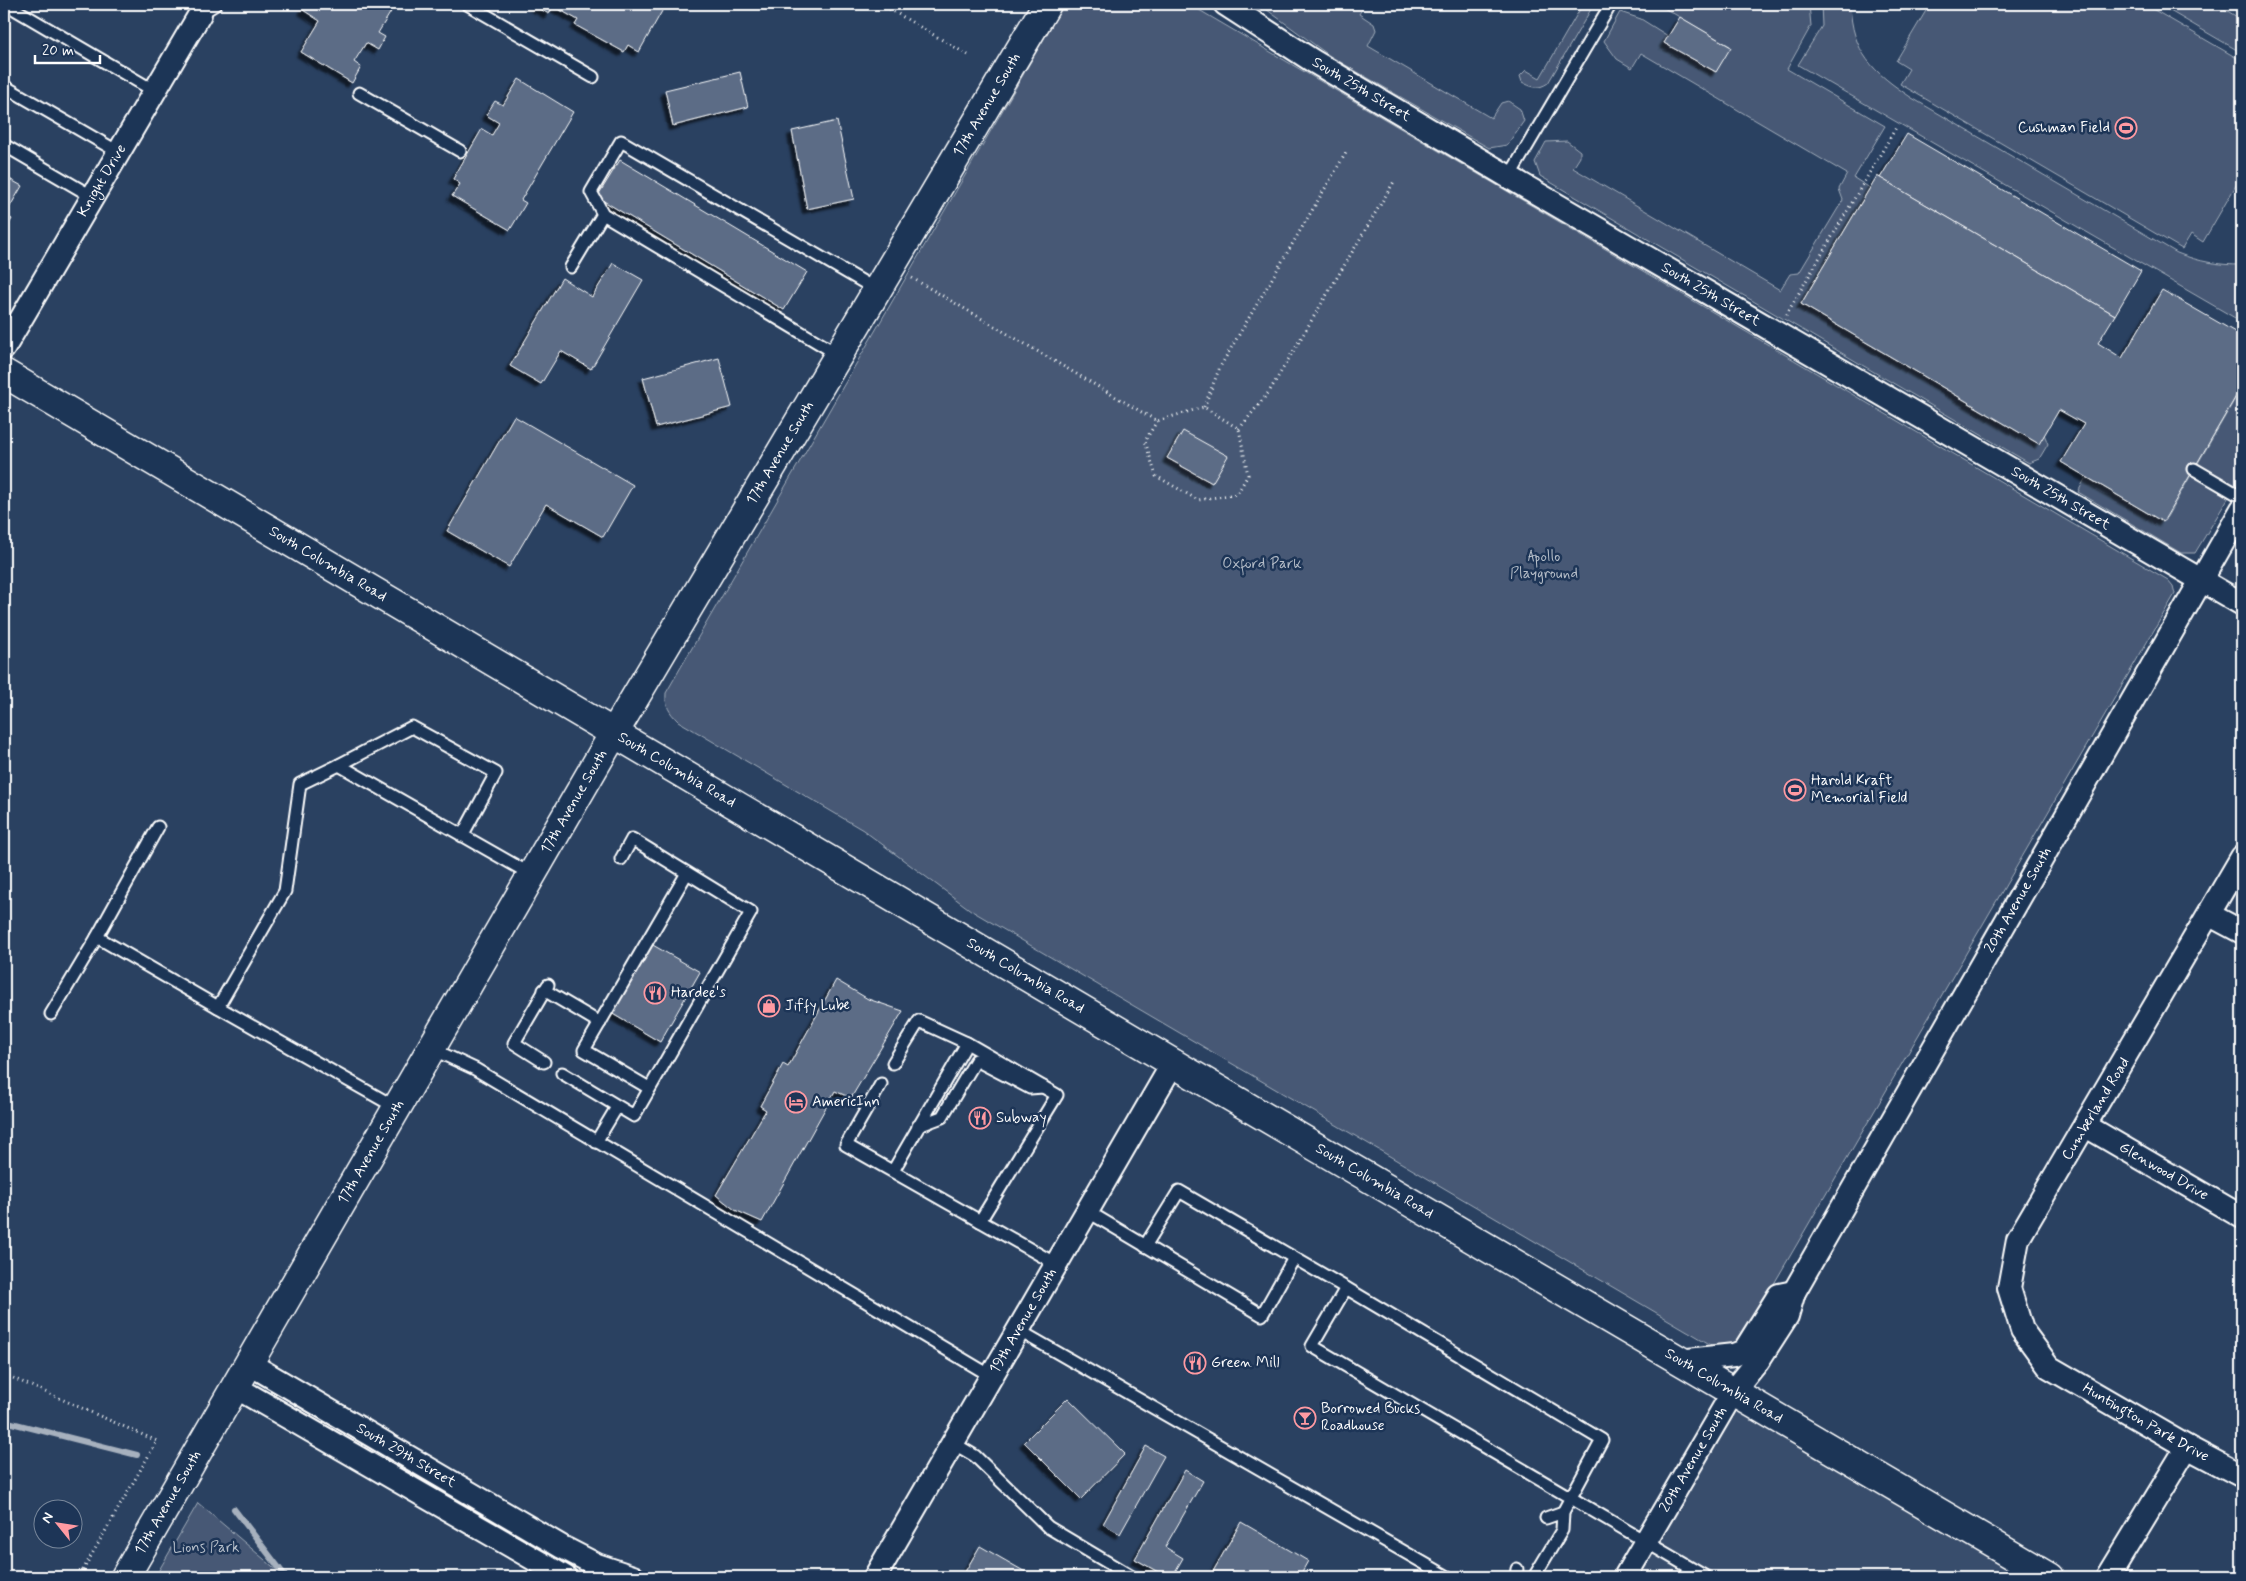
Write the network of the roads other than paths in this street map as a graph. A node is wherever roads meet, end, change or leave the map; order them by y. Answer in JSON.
{"nodes":[{"id":1,"x":6,"y":4,"type":"edge"},
{"id":2,"x":468,"y":4,"type":"edge"},
{"id":3,"x":1047,"y":4,"type":"edge"},
{"id":4,"x":1225,"y":4,"type":"edge"},
{"id":5,"x":1611,"y":4,"type":"edge"},
{"id":6,"x":205,"y":7,"type":"edge"},
{"id":7,"x":594,"y":77,"type":"dead end"},
{"id":8,"x":4,"y":86,"type":"edge"},
{"id":9,"x":156,"y":92,"type":"junction"},
{"id":10,"x":359,"y":93,"type":"dead end"},
{"id":11,"x":4,"y":145,"type":"edge"},
{"id":12,"x":460,"y":151,"type":"dead end"},
{"id":13,"x":120,"y":153,"type":"junction"},
{"id":14,"x":1509,"y":177,"type":"junction"},
{"id":15,"x":93,"y":197,"type":"junction"},
{"id":16,"x":603,"y":214,"type":"junction"},
{"id":17,"x":571,"y":267,"type":"dead end"},
{"id":18,"x":877,"y":290,"type":"junction"},
{"id":19,"x":4,"y":348,"type":"edge"},
{"id":20,"x":838,"y":355,"type":"junction"},
{"id":21,"x":4,"y":373,"type":"edge"},
{"id":22,"x":2194,"y":469,"type":"dead end"},
{"id":23,"x":2242,"y":497,"type":"edge"},
{"id":24,"x":2242,"y":509,"type":"edge"},
{"id":25,"x":2200,"y":580,"type":"junction"},
{"id":26,"x":2242,"y":604,"type":"edge"},
{"id":27,"x":614,"y":733,"type":"junction"},
{"id":28,"x":339,"y":765,"type":"junction"},
{"id":29,"x":158,"y":828,"type":"dead end"},
{"id":30,"x":462,"y":836,"type":"junction"},
{"id":31,"x":621,"y":858,"type":"dead end"},
{"id":32,"x":2242,"y":858,"type":"edge"},
{"id":33,"x":687,"y":873,"type":"junction"},
{"id":34,"x":532,"y":876,"type":"junction"},
{"id":35,"x":2210,"y":916,"type":"junction"},
{"id":36,"x":2242,"y":932,"type":"edge"},
{"id":37,"x":97,"y":937,"type":"junction"},
{"id":38,"x":218,"y":1007,"type":"junction"},
{"id":39,"x":51,"y":1014,"type":"dead end"},
{"id":40,"x":600,"y":1023,"type":"junction"},
{"id":41,"x":968,"y":1043,"type":"junction"},
{"id":42,"x":432,"y":1049,"type":"junction"},
{"id":43,"x":544,"y":1062,"type":"dead end"},
{"id":44,"x":893,"y":1063,"type":"dead end"},
{"id":45,"x":1172,"y":1063,"type":"junction"},
{"id":46,"x":562,"y":1073,"type":"dead end"},
{"id":47,"x":881,"y":1084,"type":"dead end"},
{"id":48,"x":1043,"y":1087,"type":"junction"},
{"id":49,"x":650,"y":1088,"type":"junction"},
{"id":50,"x":617,"y":1107,"type":"junction"},
{"id":51,"x":398,"y":1108,"type":"junction"},
{"id":52,"x":918,"y":1126,"type":"junction"},
{"id":53,"x":2086,"y":1126,"type":"junction"},
{"id":54,"x":596,"y":1142,"type":"junction"},
{"id":55,"x":893,"y":1171,"type":"junction"},
{"id":56,"x":1087,"y":1211,"type":"junction"},
{"id":57,"x":2242,"y":1217,"type":"edge"},
{"id":58,"x":980,"y":1221,"type":"junction"},
{"id":59,"x":1146,"y":1246,"type":"junction"},
{"id":60,"x":1294,"y":1258,"type":"junction"},
{"id":61,"x":1056,"y":1264,"type":"junction"},
{"id":62,"x":1346,"y":1288,"type":"junction"},
{"id":63,"x":1794,"y":1292,"type":"junction"},
{"id":64,"x":1018,"y":1330,"type":"junction"},
{"id":65,"x":1679,"y":1361,"type":"junction"},
{"id":66,"x":250,"y":1364,"type":"junction"},
{"id":67,"x":2049,"y":1367,"type":"joint"},
{"id":68,"x":991,"y":1376,"type":"junction"},
{"id":69,"x":236,"y":1388,"type":"junction"},
{"id":70,"x":1733,"y":1392,"type":"junction"},
{"id":71,"x":953,"y":1443,"type":"junction"},
{"id":72,"x":2187,"y":1448,"type":"junction"},
{"id":73,"x":2242,"y":1476,"type":"edge"},
{"id":74,"x":1570,"y":1499,"type":"junction"},
{"id":75,"x":1563,"y":1512,"type":"junction"},
{"id":76,"x":1546,"y":1518,"type":"dead end"},
{"id":77,"x":1646,"y":1542,"type":"junction"},
{"id":78,"x":562,"y":1547,"type":"junction"},
{"id":79,"x":553,"y":1574,"type":"edge"},
{"id":80,"x":125,"y":1577,"type":"edge"},
{"id":81,"x":633,"y":1577,"type":"edge"},
{"id":82,"x":875,"y":1577,"type":"edge"},
{"id":83,"x":1132,"y":1577,"type":"edge"},
{"id":84,"x":1448,"y":1577,"type":"edge"},
{"id":85,"x":1534,"y":1577,"type":"edge"},
{"id":86,"x":1625,"y":1577,"type":"edge"},
{"id":87,"x":1706,"y":1577,"type":"edge"},
{"id":88,"x":2049,"y":1577,"type":"edge"},
{"id":89,"x":2108,"y":1577,"type":"edge"}],
"edges":[{"from":1,"to":9,"type":"lane"},
{"from":2,"to":7,"type":"lane"},
{"from":3,"to":18,"type":"main road","name":"17th Avenue South"},
{"from":4,"to":14,"type":"street","name":"South 25th Street"},
{"from":5,"to":14,"type":"lane"},
{"from":6,"to":9,"type":"street","name":"Knight Drive"},
{"from":8,"to":13,"type":"lane"},
{"from":9,"to":13,"type":"street","name":"Knight Drive"},
{"from":10,"to":12,"type":"lane"},
{"from":11,"to":15,"type":"lane"},
{"from":13,"to":15,"type":"street","name":"Knight Drive"},
{"from":14,"to":25,"type":"street","name":"South 25th Street"},
{"from":15,"to":19,"type":"street","name":"Knight Drive"},
{"from":16,"to":17,"type":"lane"},
{"from":16,"to":18,"type":"lane"},
{"from":16,"to":20,"type":"lane"},
{"from":18,"to":20,"type":"main road","name":"17th Avenue South"},
{"from":20,"to":27,"type":"main road","name":"17th Avenue South"},
{"from":21,"to":27,"type":"main road","name":"South Columbia Road"},
{"from":22,"to":23,"type":"lane"},
{"from":24,"to":25,"type":"street","name":"20th Avenue South"},
{"from":25,"to":26,"type":"street","name":"South 25th Street"},
{"from":25,"to":63,"type":"street","name":"20th Avenue South"},
{"from":27,"to":34,"type":"main road","name":"17th Avenue South"},
{"from":27,"to":45,"type":"main road","name":"South Columbia Road"},
{"from":28,"to":30,"type":"lane"},
{"from":28,"to":30,"type":"lane"},
{"from":28,"to":38,"type":"lane"},
{"from":29,"to":37,"type":"lane"},
{"from":30,"to":34,"type":"lane"},
{"from":31,"to":33,"type":"lane"},
{"from":32,"to":35,"type":"street","name":"Cumberland Road"},
{"from":33,"to":40,"type":"lane"},
{"from":33,"to":49,"type":"lane"},
{"from":34,"to":42,"type":"main road","name":"17th Avenue South"},
{"from":35,"to":36,"type":"street"},
{"from":35,"to":53,"type":"street","name":"Cumberland Road"},
{"from":37,"to":38,"type":"lane"},
{"from":37,"to":39,"type":"lane"},
{"from":38,"to":51,"type":"lane"},
{"from":40,"to":43,"type":"lane"},
{"from":40,"to":49,"type":"lane"},
{"from":41,"to":44,"type":"lane"},
{"from":41,"to":48,"type":"lane"},
{"from":41,"to":52,"type":"lane"},
{"from":42,"to":51,"type":"main road","name":"17th Avenue South"},
{"from":42,"to":54,"type":"lane"},
{"from":45,"to":56,"type":"street","name":"19th Avenue South"},
{"from":45,"to":65,"type":"main road","name":"South Columbia Road"},
{"from":46,"to":50,"type":"lane"},
{"from":47,"to":55,"type":"lane"},
{"from":48,"to":52,"type":"lane"},
{"from":48,"to":58,"type":"lane"},
{"from":49,"to":50,"type":"lane"},
{"from":50,"to":54,"type":"lane"},
{"from":51,"to":66,"type":"main road","name":"17th Avenue South"},
{"from":52,"to":55,"type":"lane"},
{"from":53,"to":57,"type":"street","name":"Glenwood Drive"},
{"from":53,"to":67,"type":"street","name":"Cumberland Road"},
{"from":54,"to":68,"type":"lane"},
{"from":55,"to":58,"type":"lane"},
{"from":56,"to":59,"type":"lane"},
{"from":56,"to":61,"type":"street","name":"19th Avenue South"},
{"from":58,"to":61,"type":"lane"},
{"from":59,"to":60,"type":"lane"},
{"from":59,"to":60,"type":"lane"},
{"from":60,"to":62,"type":"lane"},
{"from":61,"to":64,"type":"street","name":"19th Avenue South"},
{"from":62,"to":74,"type":"lane"},
{"from":62,"to":74,"type":"lane"},
{"from":63,"to":65,"type":"street"},
{"from":63,"to":70,"type":"street","name":"20th Avenue South"},
{"from":64,"to":68,"type":"street","name":"19th Avenue South"},
{"from":64,"to":84,"type":"lane"},
{"from":65,"to":70,"type":"main road","name":"South Columbia Road"},
{"from":66,"to":69,"type":"main road","name":"17th Avenue South"},
{"from":66,"to":78,"type":"street","name":"South 29th Street"},
{"from":67,"to":72,"type":"street","name":"Huntington Park Drive"},
{"from":68,"to":71,"type":"street","name":"19th Avenue South"},
{"from":69,"to":79,"type":"street","name":"South 29th Street"},
{"from":69,"to":80,"type":"main road","name":"17th Avenue South"},
{"from":70,"to":77,"type":"street","name":"20th Avenue South"},
{"from":70,"to":88,"type":"main road","name":"South Columbia Road"},
{"from":71,"to":82,"type":"street","name":"19th Avenue South"},
{"from":71,"to":83,"type":"lane"},
{"from":72,"to":73,"type":"street","name":"Huntington Park Drive"},
{"from":72,"to":89,"type":"street"},
{"from":74,"to":75,"type":"lane"},
{"from":74,"to":77,"type":"lane"},
{"from":75,"to":76,"type":"lane"},
{"from":75,"to":85,"type":"lane"},
{"from":77,"to":86,"type":"street","name":"20th Avenue South"},
{"from":77,"to":87,"type":"lane"},
{"from":78,"to":79,"type":"street","name":"South 29th Street"},
{"from":78,"to":81,"type":"street","name":"South 29th Street"}]}
